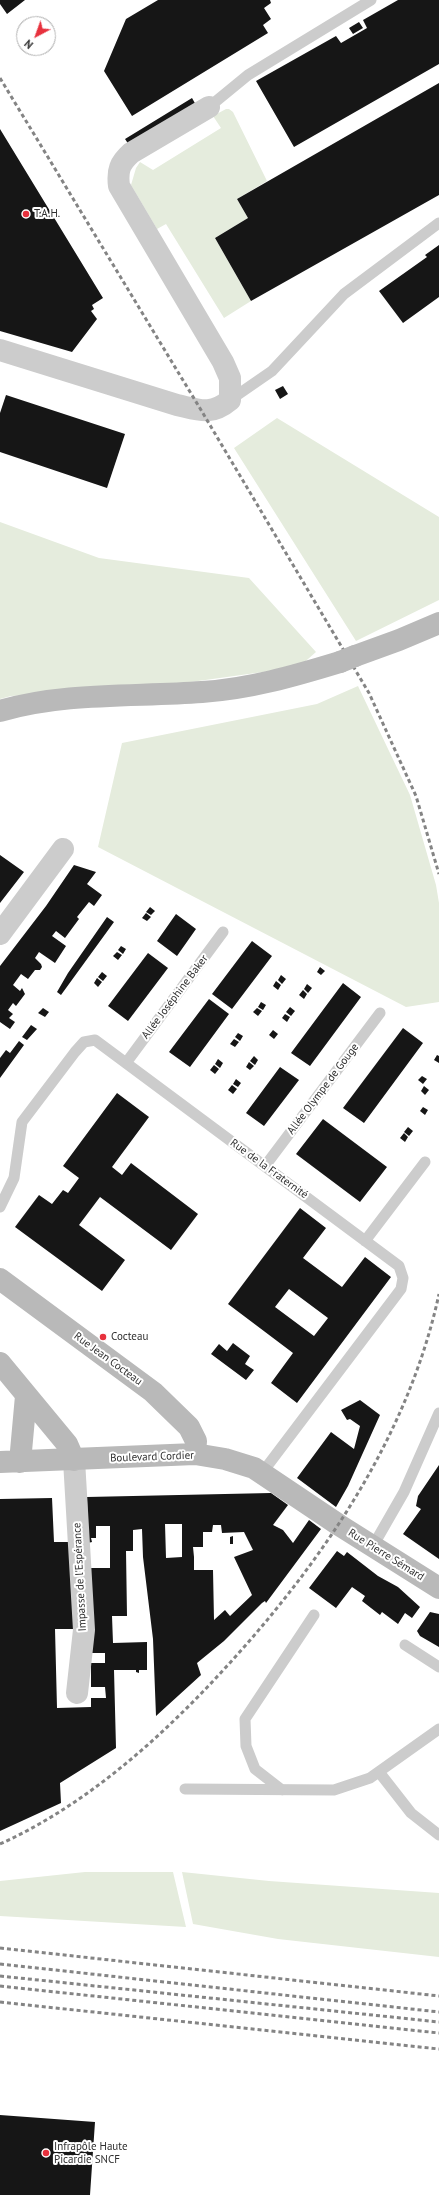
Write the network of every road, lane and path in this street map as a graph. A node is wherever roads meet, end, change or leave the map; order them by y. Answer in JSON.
{"nodes":[{"id":1,"x":371,"y":0,"type":"edge"},
{"id":2,"x":209,"y":107,"type":"joint"},
{"id":3,"x":439,"y":223,"type":"edge"},
{"id":4,"x":0,"y":350,"type":"edge"},
{"id":5,"x":230,"y":400,"type":"junction"},
{"id":6,"x":439,"y":623,"type":"edge"},
{"id":7,"x":0,"y":711,"type":"edge"},
{"id":8,"x":63,"y":848,"type":"dead end"},
{"id":9,"x":223,"y":932,"type":"dead end"},
{"id":10,"x":0,"y":934,"type":"edge"},
{"id":11,"x":380,"y":1013,"type":"dead end"},
{"id":12,"x":126,"y":1063,"type":"junction"},
{"id":13,"x":424,"y":1162,"type":"dead end"},
{"id":14,"x":265,"y":1166,"type":"junction"},
{"id":15,"x":0,"y":1207,"type":"edge"},
{"id":16,"x":365,"y":1240,"type":"junction"},
{"id":17,"x":0,"y":1280,"type":"edge"},
{"id":18,"x":0,"y":1363,"type":"edge"},
{"id":19,"x":26,"y":1396,"type":"junction"},
{"id":20,"x":439,"y":1413,"type":"edge"},
{"id":21,"x":195,"y":1454,"type":"junction"},
{"id":22,"x":74,"y":1460,"type":"junction"},
{"id":23,"x":10,"y":1462,"type":"edge"},
{"id":24,"x":262,"y":1473,"type":"junction"},
{"id":25,"x":334,"y":1522,"type":"joint"},
{"id":26,"x":372,"y":1546,"type":"junction"},
{"id":27,"x":439,"y":1588,"type":"edge"},
{"id":28,"x":314,"y":1615,"type":"dead end"},
{"id":29,"x":405,"y":1645,"type":"dead end"},
{"id":30,"x":439,"y":1667,"type":"edge"},
{"id":31,"x":77,"y":1693,"type":"dead end"},
{"id":32,"x":439,"y":1729,"type":"edge"},
{"id":33,"x":379,"y":1772,"type":"junction"},
{"id":34,"x":185,"y":1789,"type":"dead end"},
{"id":35,"x":282,"y":1790,"type":"junction"},
{"id":36,"x":439,"y":1835,"type":"edge"}],
"edges":[{"from":1,"to":2,"type":"lane"},
{"from":2,"to":5,"type":"street"},
{"from":3,"to":5,"type":"lane"},
{"from":4,"to":5,"type":"street"},
{"from":6,"to":7,"type":"main road"},
{"from":8,"to":10,"type":"street"},
{"from":9,"to":12,"type":"lane","name":"Allée Joséphine Baker"},
{"from":11,"to":14,"type":"lane","name":"Allée Olympe de Gouge"},
{"from":12,"to":14,"type":"lane","name":"Rue de la Fraternité"},
{"from":12,"to":15,"type":"lane","name":"Rue de la Fraternité"},
{"from":13,"to":16,"type":"lane"},
{"from":14,"to":16,"type":"lane","name":"Rue de la Fraternité"},
{"from":16,"to":24,"type":"lane","name":"Rue de la Fraternité"},
{"from":17,"to":21,"type":"main road","name":"Rue Jean Cocteau"},
{"from":18,"to":19,"type":"main road"},
{"from":19,"to":22,"type":"main road"},
{"from":19,"to":23,"type":"main road"},
{"from":20,"to":26,"type":"lane"},
{"from":21,"to":22,"type":"main road","name":"Boulevard Cordier"},
{"from":21,"to":24,"type":"main road","name":"Boulevard Cordier"},
{"from":22,"to":23,"type":"main road","name":"Boulevard Cordier"},
{"from":22,"to":31,"type":"street","name":"Impasse de l'Espérance"},
{"from":24,"to":25,"type":"main road","name":"Boulevard Cordier"},
{"from":25,"to":26,"type":"main road","name":"Rue Pierre Sémard"},
{"from":26,"to":27,"type":"main road","name":"Rue Pierre Sémard"},
{"from":28,"to":35,"type":"lane"},
{"from":29,"to":30,"type":"lane"},
{"from":32,"to":33,"type":"lane"},
{"from":33,"to":35,"type":"lane"},
{"from":33,"to":36,"type":"lane"},
{"from":34,"to":35,"type":"lane"}]}
